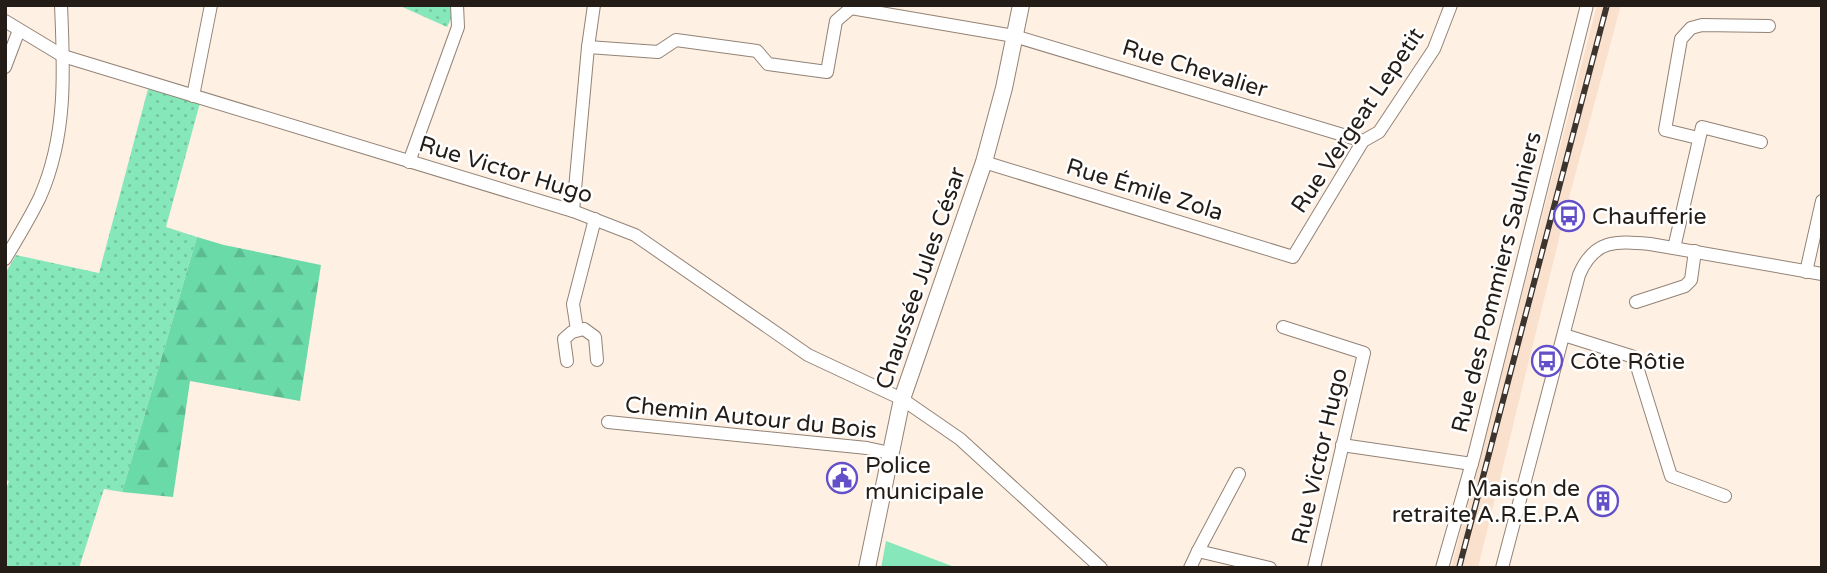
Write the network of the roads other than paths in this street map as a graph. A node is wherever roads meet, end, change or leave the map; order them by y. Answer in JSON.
{"nodes":[{"id":1,"x":61,"y":5,"type":"edge"},
{"id":2,"x":211,"y":5,"type":"edge"},
{"id":3,"x":457,"y":5,"type":"edge"},
{"id":4,"x":594,"y":5,"type":"edge"},
{"id":5,"x":1021,"y":5,"type":"edge"},
{"id":6,"x":1451,"y":5,"type":"edge"},
{"id":7,"x":1587,"y":5,"type":"edge"},
{"id":8,"x":5,"y":21,"type":"edge"},
{"id":9,"x":1769,"y":26,"type":"dead end"},
{"id":10,"x":19,"y":30,"type":"junction"},
{"id":11,"x":1014,"y":36,"type":"junction"},
{"id":12,"x":588,"y":47,"type":"junction"},
{"id":13,"x":63,"y":56,"type":"junction"},
{"id":14,"x":5,"y":67,"type":"edge"},
{"id":15,"x":193,"y":96,"type":"junction"},
{"id":16,"x":1698,"y":138,"type":"junction"},
{"id":17,"x":1363,"y":141,"type":"junction"},
{"id":18,"x":1761,"y":142,"type":"dead end"},
{"id":19,"x":410,"y":162,"type":"junction"},
{"id":20,"x":984,"y":162,"type":"junction"},
{"id":21,"x":1822,"y":201,"type":"edge"},
{"id":22,"x":573,"y":211,"type":"junction"},
{"id":23,"x":595,"y":219,"type":"junction"},
{"id":24,"x":1674,"y":248,"type":"junction"},
{"id":25,"x":1695,"y":251,"type":"junction"},
{"id":26,"x":1293,"y":257,"type":"joint"},
{"id":27,"x":5,"y":259,"type":"edge"},
{"id":28,"x":1806,"y":272,"type":"junction"},
{"id":29,"x":1822,"y":274,"type":"edge"},
{"id":30,"x":1636,"y":302,"type":"dead end"},
{"id":31,"x":1283,"y":327,"type":"dead end"},
{"id":32,"x":577,"y":330,"type":"junction"},
{"id":33,"x":1564,"y":335,"type":"junction"},
{"id":34,"x":597,"y":360,"type":"dead end"},
{"id":35,"x":567,"y":361,"type":"dead end"},
{"id":36,"x":902,"y":399,"type":"junction"},
{"id":37,"x":608,"y":422,"type":"dead end"},
{"id":38,"x":1342,"y":445,"type":"junction"},
{"id":39,"x":890,"y":453,"type":"junction"},
{"id":40,"x":1472,"y":464,"type":"junction"},
{"id":41,"x":1239,"y":474,"type":"dead end"},
{"id":42,"x":1725,"y":496,"type":"dead end"},
{"id":43,"x":1198,"y":551,"type":"junction"},
{"id":44,"x":867,"y":568,"type":"edge"},
{"id":45,"x":1101,"y":568,"type":"edge"},
{"id":46,"x":1190,"y":568,"type":"edge"},
{"id":47,"x":1270,"y":568,"type":"edge"},
{"id":48,"x":1314,"y":568,"type":"edge"},
{"id":49,"x":1442,"y":568,"type":"edge"},
{"id":50,"x":1502,"y":568,"type":"edge"}],
"edges":[{"from":1,"to":13,"type":"street"},
{"from":2,"to":15,"type":"street"},
{"from":3,"to":19,"type":"street"},
{"from":4,"to":12,"type":"street"},
{"from":5,"to":11,"type":"street","name":"Chaussée Jules César"},
{"from":6,"to":17,"type":"street","name":"Rue Vergeat Lepetit"},
{"from":7,"to":40,"type":"street","name":"Rue des Pommiers Saulniers"},
{"from":8,"to":10,"type":"street","name":"Rue Victor Hugo"},
{"from":9,"to":16,"type":"street"},
{"from":10,"to":13,"type":"street","name":"Rue Victor Hugo"},
{"from":10,"to":14,"type":"street"},
{"from":11,"to":12,"type":"street","name":"Rue Chevalier"},
{"from":11,"to":17,"type":"street","name":"Rue Chevalier"},
{"from":11,"to":20,"type":"street","name":"Chaussée Jules César"},
{"from":12,"to":22,"type":"street"},
{"from":13,"to":15,"type":"street","name":"Rue Victor Hugo"},
{"from":13,"to":27,"type":"street"},
{"from":15,"to":19,"type":"street","name":"Rue Victor Hugo"},
{"from":16,"to":18,"type":"street"},
{"from":16,"to":24,"type":"street"},
{"from":17,"to":26,"type":"street","name":"Rue Vergeat Lepetit"},
{"from":19,"to":22,"type":"street","name":"Rue Victor Hugo"},
{"from":20,"to":26,"type":"street","name":"Rue Émile Zola"},
{"from":20,"to":36,"type":"street","name":"Chaussée Jules César"},
{"from":21,"to":28,"type":"street"},
{"from":22,"to":23,"type":"street","name":"Rue Victor Hugo"},
{"from":23,"to":32,"type":"street"},
{"from":23,"to":36,"type":"street","name":"Rue Victor Hugo"},
{"from":24,"to":25,"type":"street"},
{"from":24,"to":33,"type":"street"},
{"from":25,"to":28,"type":"street"},
{"from":25,"to":30,"type":"street"},
{"from":28,"to":29,"type":"street"},
{"from":31,"to":38,"type":"street","name":"Rue Victor Hugo"},
{"from":32,"to":34,"type":"street"},
{"from":32,"to":35,"type":"street"},
{"from":33,"to":42,"type":"street"},
{"from":33,"to":50,"type":"street"},
{"from":36,"to":39,"type":"street","name":"Chaussée Jules César"},
{"from":36,"to":45,"type":"street","name":"Rue Victor Hugo"},
{"from":37,"to":39,"type":"street","name":"Chemin Autour du Bois"},
{"from":38,"to":40,"type":"street"},
{"from":38,"to":48,"type":"street","name":"Rue Victor Hugo"},
{"from":39,"to":44,"type":"street","name":"Chaussée Jules César"},
{"from":40,"to":49,"type":"street","name":"Rue des Pommiers Saulniers"},
{"from":41,"to":43,"type":"street"},
{"from":43,"to":46,"type":"street"},
{"from":43,"to":47,"type":"street"}]}
